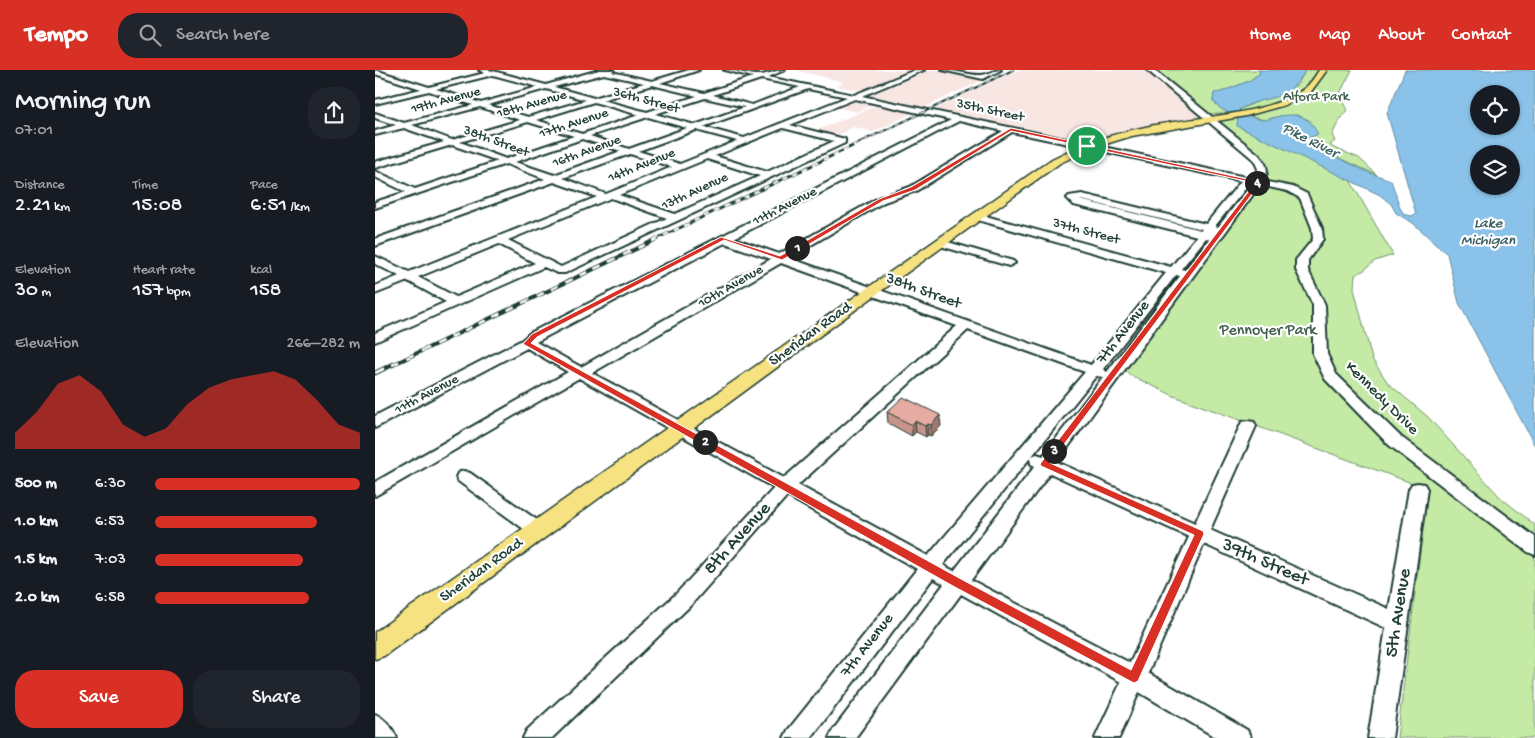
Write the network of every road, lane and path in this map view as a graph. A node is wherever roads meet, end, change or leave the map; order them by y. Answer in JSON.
{"nodes":[{"id":1,"x":482,"y":70,"type":"edge"},
{"id":2,"x":507,"y":70,"type":"edge"},
{"id":3,"x":696,"y":70,"type":"edge"},
{"id":4,"x":727,"y":70,"type":"edge"},
{"id":5,"x":783,"y":70,"type":"edge"},
{"id":6,"x":921,"y":70,"type":"edge"},
{"id":7,"x":945,"y":70,"type":"edge"},
{"id":8,"x":998,"y":70,"type":"edge"},
{"id":9,"x":1150,"y":70,"type":"edge"},
{"id":10,"x":1323,"y":70,"type":"edge"},
{"id":11,"x":604,"y":71,"type":"edge"},
{"id":12,"x":375,"y":72,"type":"edge"},
{"id":13,"x":398,"y":72,"type":"dead end"},
{"id":14,"x":494,"y":73,"type":"junction"},
{"id":15,"x":384,"y":75,"type":"junction"},
{"id":16,"x":375,"y":77,"type":"edge"},
{"id":17,"x":761,"y":77,"type":"junction"},
{"id":18,"x":652,"y":83,"type":"junction"},
{"id":19,"x":547,"y":87,"type":"junction"},
{"id":20,"x":808,"y":87,"type":"junction"},
{"id":21,"x":428,"y":89,"type":"junction"},
{"id":22,"x":705,"y":96,"type":"junction"},
{"id":23,"x":855,"y":97,"type":"junction"},
{"id":24,"x":594,"y":100,"type":"junction"},
{"id":25,"x":375,"y":102,"type":"edge"},
{"id":26,"x":481,"y":105,"type":"junction"},
{"id":27,"x":753,"y":107,"type":"junction"},
{"id":28,"x":1247,"y":113,"type":"joint"},
{"id":29,"x":648,"y":114,"type":"junction"},
{"id":30,"x":375,"y":115,"type":"edge"},
{"id":31,"x":1229,"y":116,"type":"joint"},
{"id":32,"x":958,"y":119,"type":"junction"},
{"id":33,"x":1209,"y":119,"type":"junction"},
{"id":34,"x":528,"y":120,"type":"junction"},
{"id":35,"x":404,"y":125,"type":"junction"},
{"id":36,"x":783,"y":126,"type":"junction"},
{"id":37,"x":696,"y":127,"type":"junction"},
{"id":38,"x":1011,"y":130,"type":"junction"},
{"id":39,"x":375,"y":133,"type":"edge"},
{"id":40,"x":582,"y":136,"type":"junction"},
{"id":41,"x":745,"y":140,"type":"junction"},
{"id":42,"x":452,"y":142,"type":"junction"},
{"id":43,"x":1087,"y":146,"type":"junction"},
{"id":44,"x":630,"y":151,"type":"junction"},
{"id":45,"x":706,"y":156,"type":"junction"},
{"id":46,"x":506,"y":161,"type":"junction"},
{"id":47,"x":375,"y":165,"type":"edge"},
{"id":48,"x":680,"y":166,"type":"junction"},
{"id":49,"x":375,"y":174,"type":"edge"},
{"id":50,"x":767,"y":176,"type":"junction"},
{"id":51,"x":554,"y":178,"type":"junction"},
{"id":52,"x":1253,"y":181,"type":"junction"},
{"id":53,"x":414,"y":192,"type":"junction"},
{"id":54,"x":608,"y":196,"type":"junction"},
{"id":55,"x":375,"y":205,"type":"edge"},
{"id":56,"x":978,"y":217,"type":"junction"},
{"id":57,"x":676,"y":218,"type":"junction"},
{"id":58,"x":1212,"y":232,"type":"junction"},
{"id":59,"x":723,"y":238,"type":"junction"},
{"id":60,"x":499,"y":240,"type":"junction"},
{"id":61,"x":941,"y":242,"type":"junction"},
{"id":62,"x":375,"y":243,"type":"edge"},
{"id":63,"x":780,"y":258,"type":"junction"},
{"id":64,"x":375,"y":259,"type":"edge"},
{"id":65,"x":544,"y":262,"type":"junction"},
{"id":66,"x":1009,"y":263,"type":"dead end"},
{"id":67,"x":1180,"y":273,"type":"junction"},
{"id":68,"x":409,"y":277,"type":"junction"},
{"id":69,"x":375,"y":290,"type":"edge"},
{"id":70,"x":872,"y":291,"type":"junction"},
{"id":71,"x":456,"y":302,"type":"junction"},
{"id":72,"x":966,"y":325,"type":"junction"},
{"id":73,"x":375,"y":338,"type":"edge"},
{"id":74,"x":531,"y":340,"type":"junction"},
{"id":75,"x":1094,"y":370,"type":"junction"},
{"id":76,"x":580,"y":372,"type":"junction"},
{"id":77,"x":1111,"y":376,"type":"junction"},
{"id":78,"x":375,"y":423,"type":"edge"},
{"id":79,"x":1248,"y":426,"type":"dead end"},
{"id":80,"x":680,"y":429,"type":"junction"},
{"id":81,"x":1024,"y":454,"type":"junction"},
{"id":82,"x":1044,"y":464,"type":"junction"},
{"id":83,"x":464,"y":477,"type":"dead end"},
{"id":84,"x":786,"y":486,"type":"junction"},
{"id":85,"x":1418,"y":489,"type":"dead end"},
{"id":86,"x":375,"y":490,"type":"edge"},
{"id":87,"x":538,"y":530,"type":"junction"},
{"id":88,"x":1199,"y":534,"type":"junction"},
{"id":89,"x":1535,"y":547,"type":"edge"},
{"id":90,"x":930,"y":567,"type":"junction"},
{"id":91,"x":957,"y":582,"type":"junction"},
{"id":92,"x":1398,"y":623,"type":"junction"},
{"id":93,"x":375,"y":647,"type":"edge"},
{"id":94,"x":1134,"y":677,"type":"junction"},
{"id":95,"x":375,"y":726,"type":"edge"},
{"id":96,"x":803,"y":735,"type":"edge"},
{"id":97,"x":385,"y":738,"type":"edge"},
{"id":98,"x":535,"y":738,"type":"edge"},
{"id":99,"x":841,"y":738,"type":"edge"},
{"id":100,"x":1107,"y":738,"type":"edge"},
{"id":101,"x":1239,"y":738,"type":"edge"},
{"id":102,"x":1380,"y":738,"type":"edge"}],
"edges":[{"from":1,"to":14,"type":"street","name":"36th Street"},
{"from":2,"to":14,"type":"street"},
{"from":3,"to":18,"type":"street","name":"18th Avenue"},
{"from":4,"to":17,"type":"street","name":"35th Street"},
{"from":5,"to":17,"type":"street","name":"17th Avenue"},
{"from":6,"to":23,"type":"street","name":"14th Avenue"},
{"from":7,"to":8,"type":"street"},
{"from":9,"to":33,"type":"street"},
{"from":10,"to":28,"type":"main road"},
{"from":11,"to":18,"type":"street"},
{"from":11,"to":19,"type":"street","name":"19th Avenue"},
{"from":12,"to":15,"type":"street"},
{"from":13,"to":15,"type":"street"},
{"from":14,"to":19,"type":"street","name":"36th Street"},
{"from":14,"to":21,"type":"street"},
{"from":15,"to":16,"type":"street"},
{"from":15,"to":21,"type":"street"},
{"from":17,"to":20,"type":"street","name":"35th Street"},
{"from":17,"to":22,"type":"street","name":"17th Avenue"},
{"from":18,"to":22,"type":"street"},
{"from":18,"to":24,"type":"street","name":"18th Avenue"},
{"from":19,"to":24,"type":"street","name":"36th Street"},
{"from":19,"to":26,"type":"street","name":"19th Avenue"},
{"from":20,"to":23,"type":"street","name":"35th Street"},
{"from":20,"to":27,"type":"street","name":"16th Avenue"},
{"from":21,"to":25,"type":"street"},
{"from":21,"to":26,"type":"street"},
{"from":22,"to":27,"type":"street"},
{"from":22,"to":29,"type":"street","name":"17th Avenue"},
{"from":23,"to":32,"type":"street","name":"35th Street"},
{"from":23,"to":36,"type":"street","name":"14th Avenue"},
{"from":24,"to":29,"type":"street","name":"36th Street"},
{"from":24,"to":34,"type":"street","name":"18th Avenue"},
{"from":26,"to":34,"type":"street"},
{"from":26,"to":35,"type":"street","name":"19th Avenue"},
{"from":27,"to":37,"type":"street","name":"16th Avenue"},
{"from":28,"to":31,"type":"main road"},
{"from":29,"to":37,"type":"street","name":"36th Street"},
{"from":29,"to":40,"type":"street","name":"17th Avenue"},
{"from":30,"to":35,"type":"street","name":"38th Street"},
{"from":31,"to":33,"type":"main road","name":"Sheridan Road"},
{"from":32,"to":38,"type":"street","name":"35th Street"},
{"from":32,"to":59,"type":"street","name":"11th Avenue"},
{"from":33,"to":43,"type":"main road","name":"Sheridan Road"},
{"from":33,"to":52,"type":"street"},
{"from":34,"to":40,"type":"street"},
{"from":34,"to":42,"type":"street","name":"18th Avenue"},
{"from":35,"to":39,"type":"street","name":"19th Avenue"},
{"from":35,"to":42,"type":"street","name":"38th Street"},
{"from":36,"to":41,"type":"street","name":"14th Avenue"},
{"from":36,"to":50,"type":"street","name":"13th Avenue"},
{"from":37,"to":41,"type":"street","name":"36th Street"},
{"from":37,"to":44,"type":"street","name":"16th Avenue"},
{"from":38,"to":43,"type":"street","name":"35th Street"},
{"from":38,"to":63,"type":"street","name":"10th Avenue"},
{"from":40,"to":44,"type":"street"},
{"from":40,"to":46,"type":"street","name":"17th Avenue"},
{"from":41,"to":45,"type":"street","name":"14th Avenue"},
{"from":42,"to":46,"type":"street","name":"38th Street"},
{"from":42,"to":47,"type":"street","name":"18th Avenue"},
{"from":43,"to":52,"type":"street","name":"35th Street"},
{"from":43,"to":56,"type":"main road","name":"Sheridan Road"},
{"from":44,"to":48,"type":"street"},
{"from":44,"to":51,"type":"street","name":"16th Avenue"},
{"from":45,"to":48,"type":"street","name":"14th Avenue"},
{"from":45,"to":50,"type":"street"},
{"from":46,"to":51,"type":"street","name":"38th Street"},
{"from":46,"to":53,"type":"street","name":"17th Avenue"},
{"from":48,"to":54,"type":"street","name":"14th Avenue"},
{"from":49,"to":53,"type":"street"},
{"from":50,"to":57,"type":"street","name":"13th Avenue"},
{"from":51,"to":54,"type":"street","name":"38th Street"},
{"from":51,"to":62,"type":"street","name":"16th Avenue"},
{"from":52,"to":58,"type":"street","name":"7th Avenue"},
{"from":52,"to":89,"type":"street","name":"Kennedy Drive"},
{"from":53,"to":55,"type":"street","name":"17th Avenue"},
{"from":54,"to":57,"type":"street","name":"38th Street"},
{"from":54,"to":60,"type":"street","name":"14th Avenue"},
{"from":56,"to":61,"type":"main road","name":"Sheridan Road"},
{"from":56,"to":67,"type":"street","name":"37th Street"},
{"from":57,"to":65,"type":"street","name":"13th Avenue"},
{"from":58,"to":58,"type":"street"},
{"from":58,"to":67,"type":"street","name":"7th Avenue"},
{"from":59,"to":63,"type":"street","name":"38th Street"},
{"from":59,"to":74,"type":"street","name":"11th Avenue"},
{"from":60,"to":65,"type":"street"},
{"from":60,"to":68,"type":"street","name":"14th Avenue"},
{"from":61,"to":66,"type":"street"},
{"from":61,"to":70,"type":"main road","name":"Sheridan Road"},
{"from":63,"to":70,"type":"street","name":"38th Street"},
{"from":63,"to":76,"type":"street","name":"10th Avenue"},
{"from":64,"to":68,"type":"street"},
{"from":65,"to":71,"type":"street"},
{"from":67,"to":75,"type":"street","name":"7th Avenue"},
{"from":67,"to":77,"type":"street","name":"7th Avenue"},
{"from":68,"to":69,"type":"street","name":"14th Avenue"},
{"from":68,"to":71,"type":"street"},
{"from":70,"to":72,"type":"street","name":"38th Street"},
{"from":70,"to":80,"type":"main road","name":"Sheridan Road"},
{"from":71,"to":73,"type":"street"},
{"from":72,"to":75,"type":"street","name":"38th Street"},
{"from":72,"to":84,"type":"street","name":"8th Avenue"},
{"from":74,"to":76,"type":"street"},
{"from":74,"to":78,"type":"street","name":"11th Avenue"},
{"from":75,"to":77,"type":"street","name":"38th Street"},
{"from":75,"to":81,"type":"street","name":"7th Avenue"},
{"from":76,"to":80,"type":"street"},
{"from":76,"to":86,"type":"street","name":"10th Avenue"},
{"from":77,"to":82,"type":"street","name":"7th Avenue"},
{"from":79,"to":88,"type":"street"},
{"from":80,"to":84,"type":"street"},
{"from":80,"to":87,"type":"main road","name":"Sheridan Road"},
{"from":81,"to":82,"type":"street","name":"39th Street"},
{"from":81,"to":90,"type":"street","name":"7th Avenue"},
{"from":82,"to":88,"type":"street","name":"39th Street"},
{"from":82,"to":91,"type":"street","name":"7th Avenue"},
{"from":83,"to":87,"type":"street"},
{"from":84,"to":90,"type":"street"},
{"from":84,"to":98,"type":"street","name":"8th Avenue"},
{"from":85,"to":92,"type":"street","name":"5th Avenue"},
{"from":87,"to":93,"type":"main road","name":"Sheridan Road"},
{"from":88,"to":92,"type":"street","name":"39th Street"},
{"from":88,"to":94,"type":"street"},
{"from":90,"to":91,"type":"street"},
{"from":90,"to":96,"type":"street","name":"7th Avenue"},
{"from":91,"to":94,"type":"street"},
{"from":91,"to":99,"type":"street","name":"7th Avenue"},
{"from":92,"to":102,"type":"street","name":"5th Avenue"},
{"from":94,"to":100,"type":"street"},
{"from":94,"to":101,"type":"street"},
{"from":95,"to":97,"type":"street"}]}
